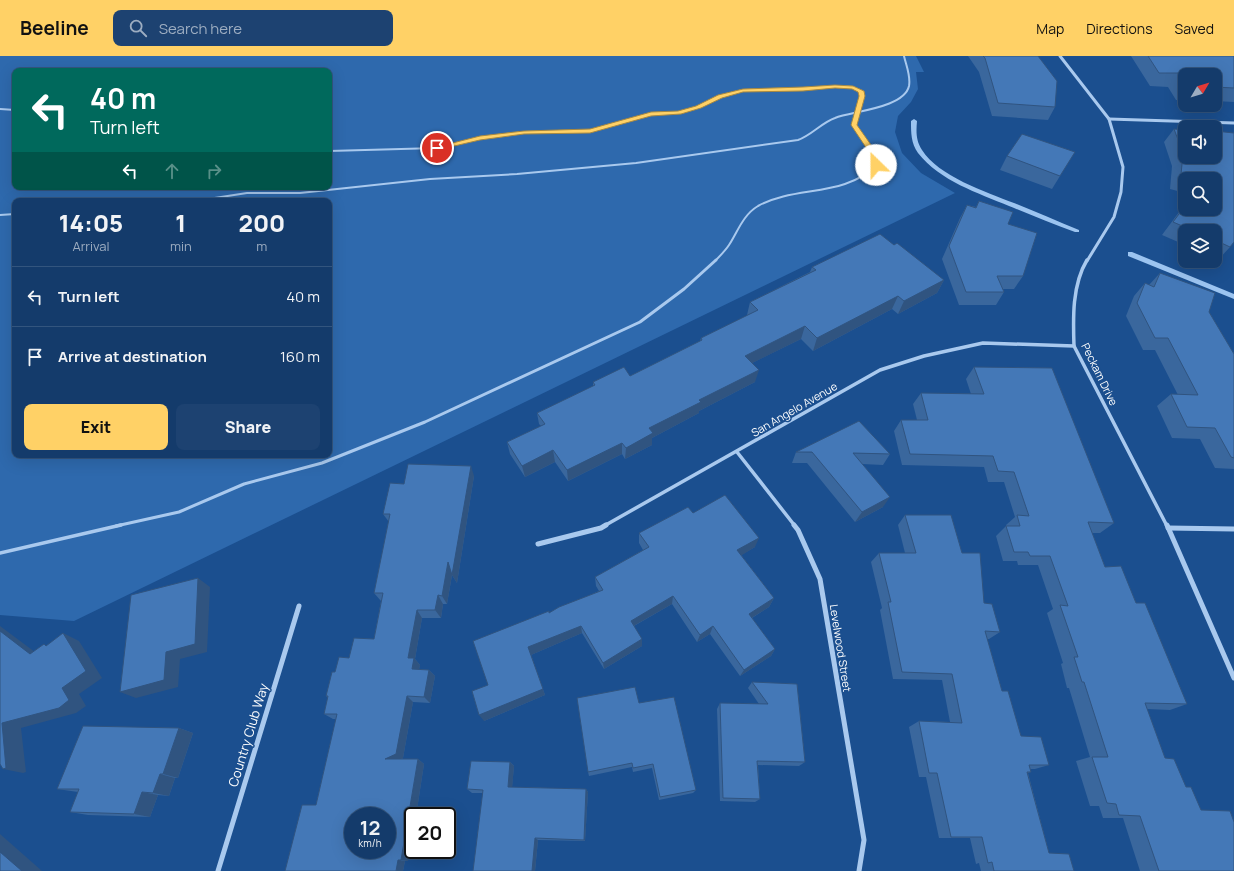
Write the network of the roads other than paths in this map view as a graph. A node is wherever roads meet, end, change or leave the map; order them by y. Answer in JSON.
{"nodes":[{"id":1,"x":904,"y":56,"type":"edge"},
{"id":2,"x":1060,"y":56,"type":"edge"},
{"id":3,"x":0,"y":109,"type":"edge"},
{"id":4,"x":12,"y":110,"type":"edge"},
{"id":5,"x":856,"y":113,"type":"junction"},
{"id":6,"x":1109,"y":119,"type":"junction"},
{"id":7,"x":1234,"y":123,"type":"edge"},
{"id":8,"x":332,"y":150,"type":"edge"},
{"id":9,"x":328,"y":190,"type":"edge"},
{"id":10,"x":332,"y":190,"type":"edge"},
{"id":11,"x":214,"y":198,"type":"edge"},
{"id":12,"x":12,"y":214,"type":"edge"},
{"id":13,"x":0,"y":215,"type":"edge"},
{"id":14,"x":1074,"y":346,"type":"junction"},
{"id":15,"x":737,"y":452,"type":"junction"},
{"id":16,"x":1168,"y":528,"type":"junction"},
{"id":17,"x":1234,"y":529,"type":"edge"},
{"id":18,"x":538,"y":544,"type":"dead end"},
{"id":19,"x":0,"y":553,"type":"edge"},
{"id":20,"x":299,"y":606,"type":"dead end"},
{"id":21,"x":1234,"y":678,"type":"edge"},
{"id":22,"x":218,"y":871,"type":"edge"},
{"id":23,"x":859,"y":871,"type":"edge"}],
"edges":[{"from":1,"to":5,"type":"lane"},
{"from":2,"to":6,"type":"street","name":"Peckam Drive"},
{"from":3,"to":4,"type":"lane"},
{"from":5,"to":8,"type":"lane"},
{"from":5,"to":10,"type":"lane"},
{"from":5,"to":19,"type":"lane"},
{"from":6,"to":7,"type":"street"},
{"from":6,"to":14,"type":"street","name":"Peckam Drive"},
{"from":9,"to":11,"type":"lane"},
{"from":12,"to":13,"type":"lane"},
{"from":14,"to":15,"type":"street","name":"San Angelo Avenue"},
{"from":14,"to":16,"type":"street","name":"Peckam Drive"},
{"from":15,"to":18,"type":"street","name":"San Angelo Avenue"},
{"from":15,"to":23,"type":"street","name":"Levelwood Street"},
{"from":16,"to":17,"type":"street"},
{"from":16,"to":21,"type":"street","name":"Peckam Drive"},
{"from":20,"to":22,"type":"street","name":"Country Club Way"}]}
